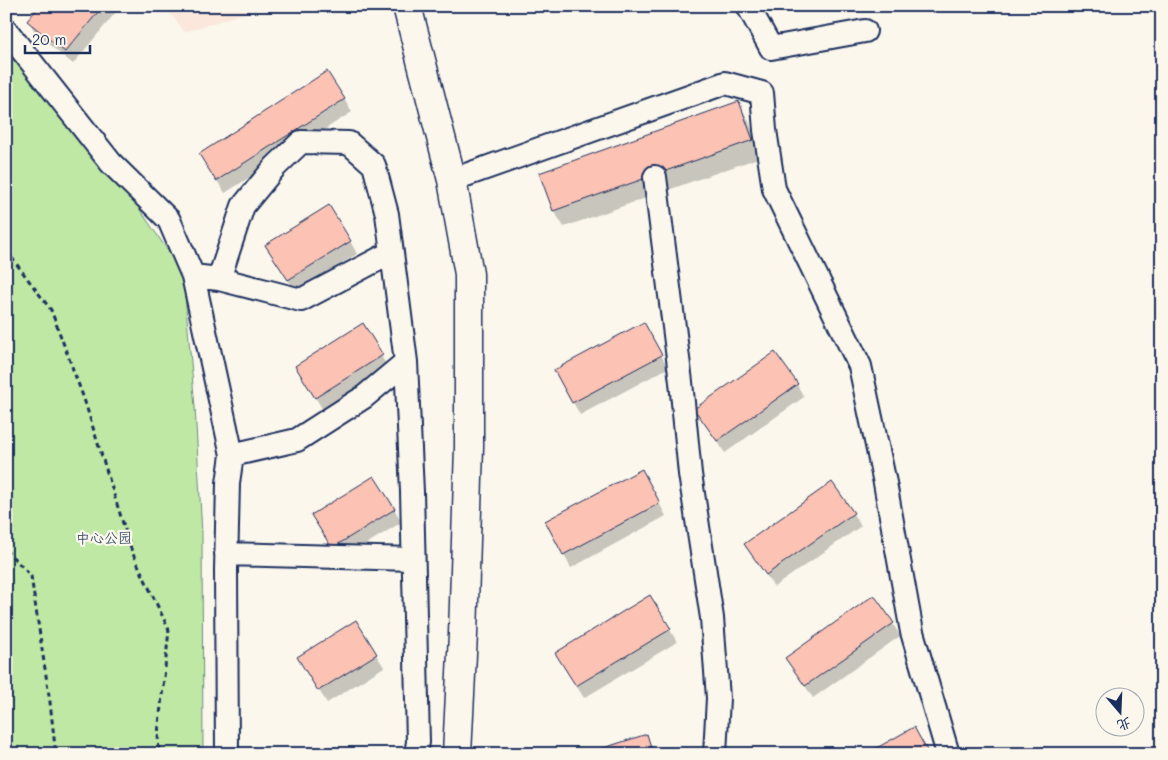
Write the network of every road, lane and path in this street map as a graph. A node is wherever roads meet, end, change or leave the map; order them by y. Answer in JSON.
{"nodes":[{"id":1,"x":408,"y":6,"type":"edge"},
{"id":2,"x":748,"y":6,"type":"edge"},
{"id":3,"x":6,"y":30,"type":"edge"},
{"id":4,"x":865,"y":31,"type":"dead end"},
{"id":5,"x":655,"y":177,"type":"dead end"},
{"id":6,"x":452,"y":180,"type":"junction"},
{"id":7,"x":6,"y":250,"type":"edge"},
{"id":8,"x":392,"y":252,"type":"junction"},
{"id":9,"x":193,"y":276,"type":"junction"},
{"id":10,"x":218,"y":279,"type":"junction"},
{"id":11,"x":406,"y":362,"type":"junction"},
{"id":12,"x":232,"y":454,"type":"junction"},
{"id":13,"x":6,"y":550,"type":"edge"},
{"id":14,"x":226,"y":554,"type":"junction"},
{"id":15,"x":413,"y":559,"type":"junction"},
{"id":16,"x":52,"y":754,"type":"edge"},
{"id":17,"x":159,"y":754,"type":"edge"},
{"id":18,"x":227,"y":754,"type":"edge"},
{"id":19,"x":416,"y":754,"type":"edge"},
{"id":20,"x":457,"y":754,"type":"edge"},
{"id":21,"x":715,"y":754,"type":"edge"},
{"id":22,"x":948,"y":754,"type":"edge"}],
"edges":[{"from":1,"to":6,"type":"main road"},
{"from":2,"to":4,"type":"street"},
{"from":3,"to":9,"type":"street"},
{"from":5,"to":21,"type":"street"},
{"from":6,"to":20,"type":"main road"},
{"from":6,"to":22,"type":"street"},
{"from":7,"to":17,"type":"path"},
{"from":8,"to":10,"type":"street"},
{"from":8,"to":10,"type":"street"},
{"from":8,"to":11,"type":"street"},
{"from":9,"to":10,"type":"street"},
{"from":9,"to":12,"type":"street"},
{"from":11,"to":12,"type":"street"},
{"from":11,"to":15,"type":"street"},
{"from":12,"to":14,"type":"street"},
{"from":13,"to":16,"type":"path"},
{"from":14,"to":15,"type":"street"},
{"from":14,"to":18,"type":"street"},
{"from":15,"to":19,"type":"street"}]}
